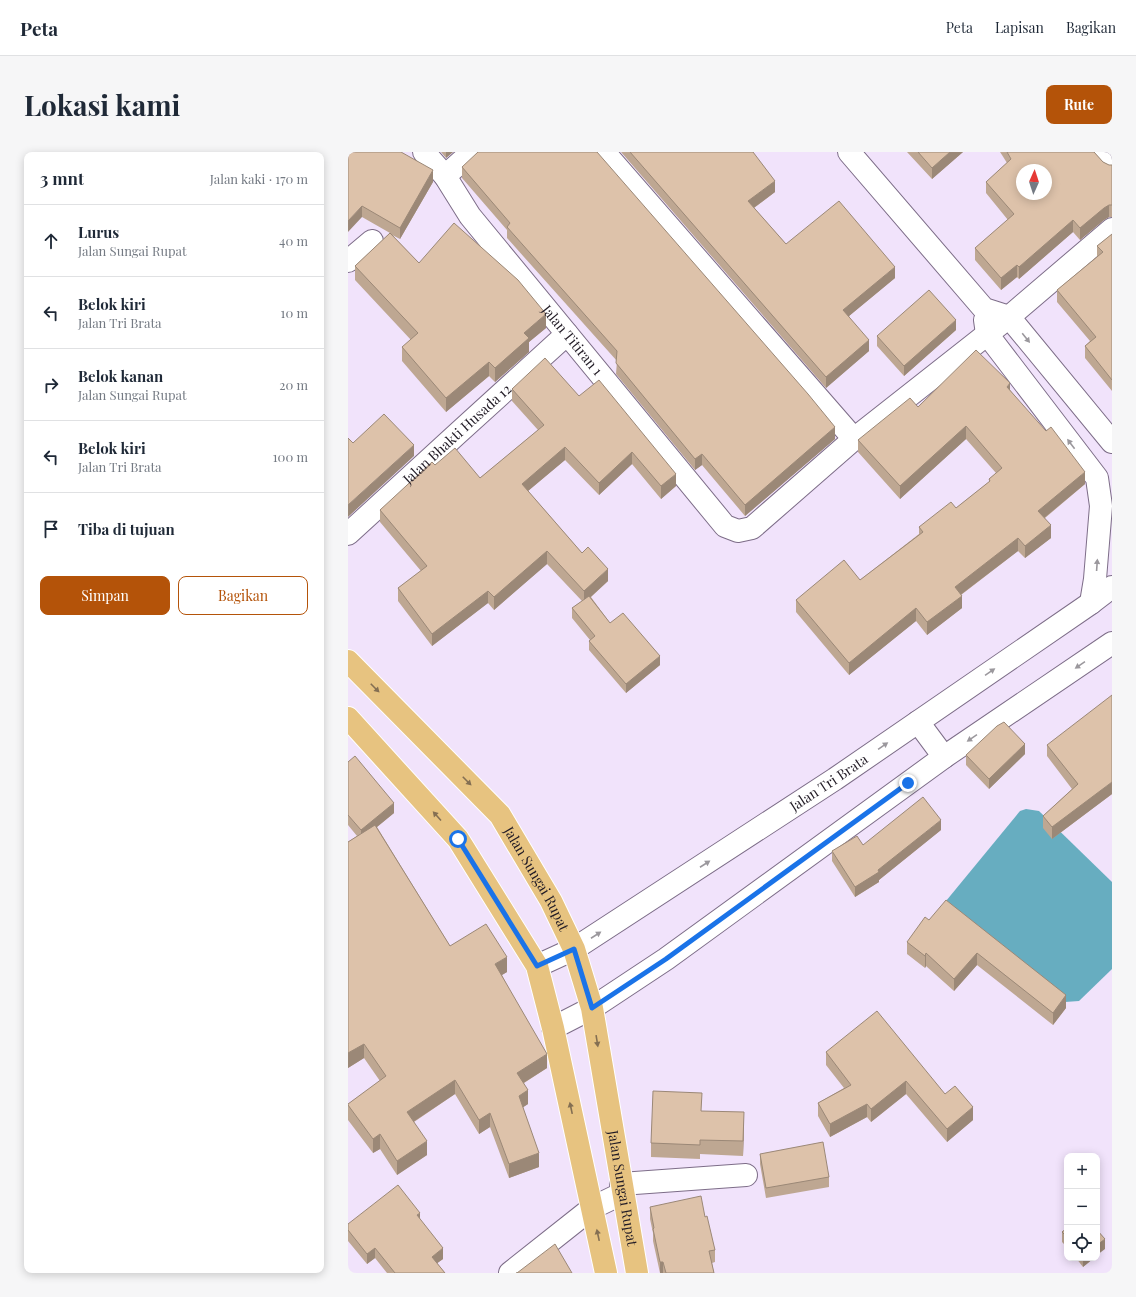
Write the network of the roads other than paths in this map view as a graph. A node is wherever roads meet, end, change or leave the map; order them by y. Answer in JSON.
{"nodes":[{"id":1,"x":424,"y":152,"type":"edge"},
{"id":2,"x":472,"y":152,"type":"edge"},
{"id":3,"x":604,"y":152,"type":"edge"},
{"id":4,"x":849,"y":152,"type":"edge"},
{"id":5,"x":1100,"y":152,"type":"edge"},
{"id":6,"x":1112,"y":165,"type":"edge"},
{"id":7,"x":445,"y":176,"type":"junction"},
{"id":8,"x":1112,"y":229,"type":"edge"},
{"id":9,"x":372,"y":241,"type":"dead end"},
{"id":10,"x":348,"y":261,"type":"edge"},
{"id":11,"x":984,"y":309,"type":"junction"},
{"id":12,"x":1009,"y":317,"type":"junction"},
{"id":13,"x":567,"y":334,"type":"junction"},
{"id":14,"x":987,"y":334,"type":"junction"},
{"id":15,"x":854,"y":440,"type":"junction"},
{"id":16,"x":1112,"y":442,"type":"edge"},
{"id":17,"x":348,"y":534,"type":"edge"},
{"id":18,"x":1112,"y":586,"type":"edge"},
{"id":19,"x":1091,"y":603,"type":"junction"},
{"id":20,"x":1112,"y":643,"type":"edge"},
{"id":21,"x":348,"y":661,"type":"edge"},
{"id":22,"x":348,"y":718,"type":"edge"},
{"id":23,"x":918,"y":722,"type":"junction"},
{"id":24,"x":944,"y":757,"type":"junction"},
{"id":25,"x":574,"y":949,"type":"junction"},
{"id":26,"x":537,"y":966,"type":"junction"},
{"id":27,"x":592,"y":1008,"type":"junction"},
{"id":28,"x":553,"y":1028,"type":"junction"},
{"id":29,"x":746,"y":1175,"type":"dead end"},
{"id":30,"x":622,"y":1189,"type":"junction"},
{"id":31,"x":592,"y":1208,"type":"junction"},
{"id":32,"x":510,"y":1273,"type":"edge"},
{"id":33,"x":606,"y":1273,"type":"edge"},
{"id":34,"x":636,"y":1273,"type":"edge"}],
"edges":[{"from":1,"to":7,"type":"street","name":"Jalan Titiran 1"},
{"from":2,"to":7,"type":"street"},
{"from":3,"to":15,"type":"street"},
{"from":4,"to":11,"type":"street"},
{"from":5,"to":6,"type":"street"},
{"from":7,"to":13,"type":"street","name":"Jalan Titiran 1"},
{"from":8,"to":12,"type":"street"},
{"from":9,"to":10,"type":"street"},
{"from":11,"to":12,"type":"street"},
{"from":11,"to":14,"type":"street"},
{"from":12,"to":14,"type":"street"},
{"from":12,"to":16,"type":"street","one_way":true},
{"from":13,"to":15,"type":"street","name":"Jalan Titiran 1"},
{"from":13,"to":17,"type":"street","name":"Jalan Bhakti Husada 12"},
{"from":14,"to":15,"type":"street"},
{"from":19,"to":14,"type":"street","one_way":true},
{"from":18,"to":19,"type":"street","name":"Jalan Tri Brata"},
{"from":23,"to":19,"type":"street","name":"Jalan Tri Brata","one_way":true},
{"from":20,"to":24,"type":"street","one_way":true},
{"from":21,"to":25,"type":"main road","name":"Jalan Sungai Rupat","one_way":true},
{"from":26,"to":22,"type":"main road","one_way":true},
{"from":23,"to":24,"type":"street"},
{"from":25,"to":23,"type":"street","name":"Jalan Tri Brata","one_way":true},
{"from":24,"to":27,"type":"street"},
{"from":25,"to":26,"type":"street","name":"Jalan Tri Brata"},
{"from":25,"to":27,"type":"main road","name":"Jalan Sungai Rupat"},
{"from":26,"to":28,"type":"main road"},
{"from":27,"to":28,"type":"street"},
{"from":27,"to":30,"type":"main road","name":"Jalan Sungai Rupat","one_way":true},
{"from":31,"to":28,"type":"main road","one_way":true},
{"from":29,"to":30,"type":"street"},
{"from":30,"to":31,"type":"street"},
{"from":30,"to":34,"type":"main road","name":"Jalan Sungai Rupat"},
{"from":31,"to":32,"type":"street"},
{"from":33,"to":31,"type":"main road","one_way":true}]}
